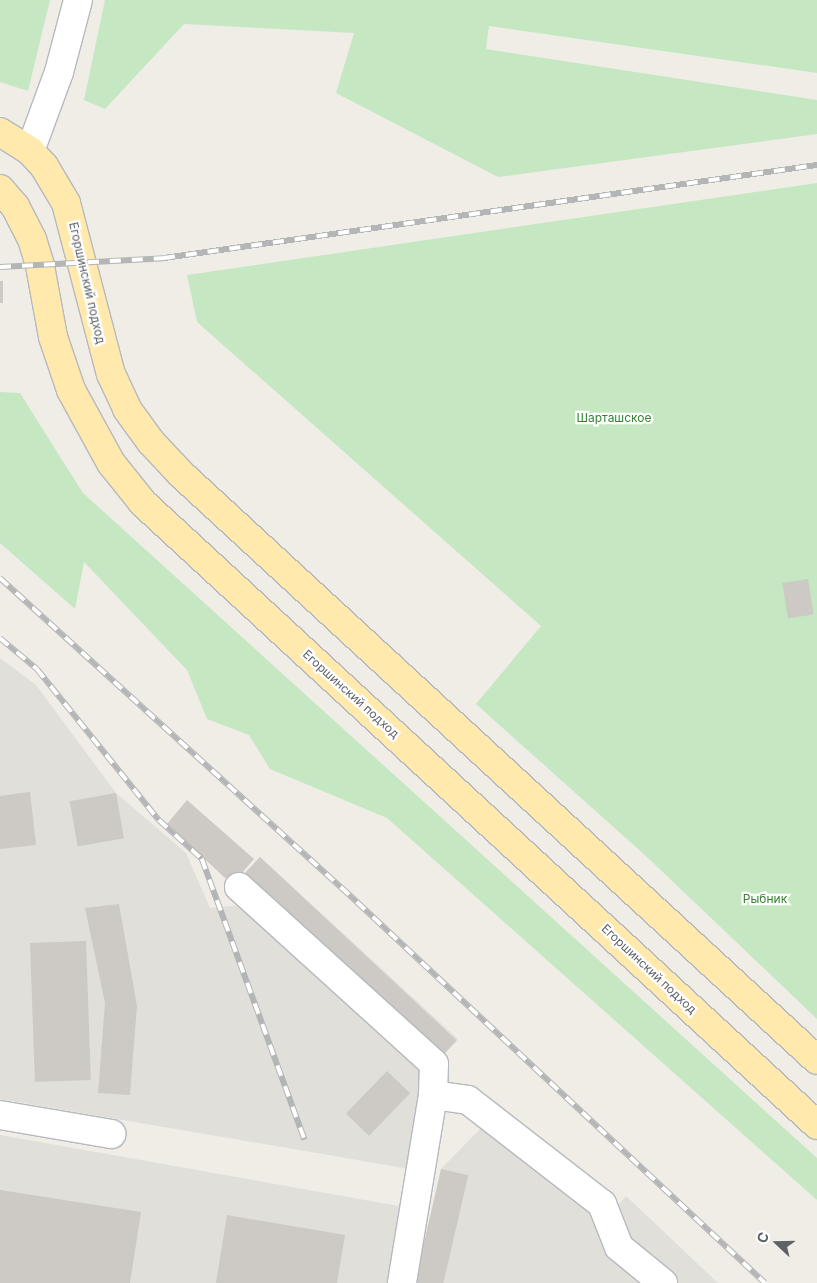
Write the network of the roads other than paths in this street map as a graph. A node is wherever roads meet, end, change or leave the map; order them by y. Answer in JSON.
{"nodes":[{"id":1,"x":78,"y":0,"type":"edge"},
{"id":2,"x":0,"y":132,"type":"edge"},
{"id":3,"x":30,"y":151,"type":"junction"},
{"id":4,"x":0,"y":189,"type":"edge"},
{"id":5,"x":239,"y":887,"type":"dead end"},
{"id":6,"x":817,"y":1060,"type":"edge"},
{"id":7,"x":433,"y":1095,"type":"junction"},
{"id":8,"x":0,"y":1115,"type":"edge"},
{"id":9,"x":817,"y":1125,"type":"edge"},
{"id":10,"x":111,"y":1134,"type":"dead end"},
{"id":11,"x":402,"y":1283,"type":"edge"},
{"id":12,"x":662,"y":1283,"type":"edge"}],
"edges":[{"from":1,"to":3,"type":"street"},
{"from":2,"to":3,"type":"main road","name":"Егоршинский подход"},
{"from":3,"to":6,"type":"main road","name":"Егоршинский подход"},
{"from":4,"to":9,"type":"main road","name":"Егоршинский подход"},
{"from":5,"to":7,"type":"street"},
{"from":7,"to":11,"type":"street"},
{"from":7,"to":12,"type":"street"},
{"from":8,"to":10,"type":"street"}]}
